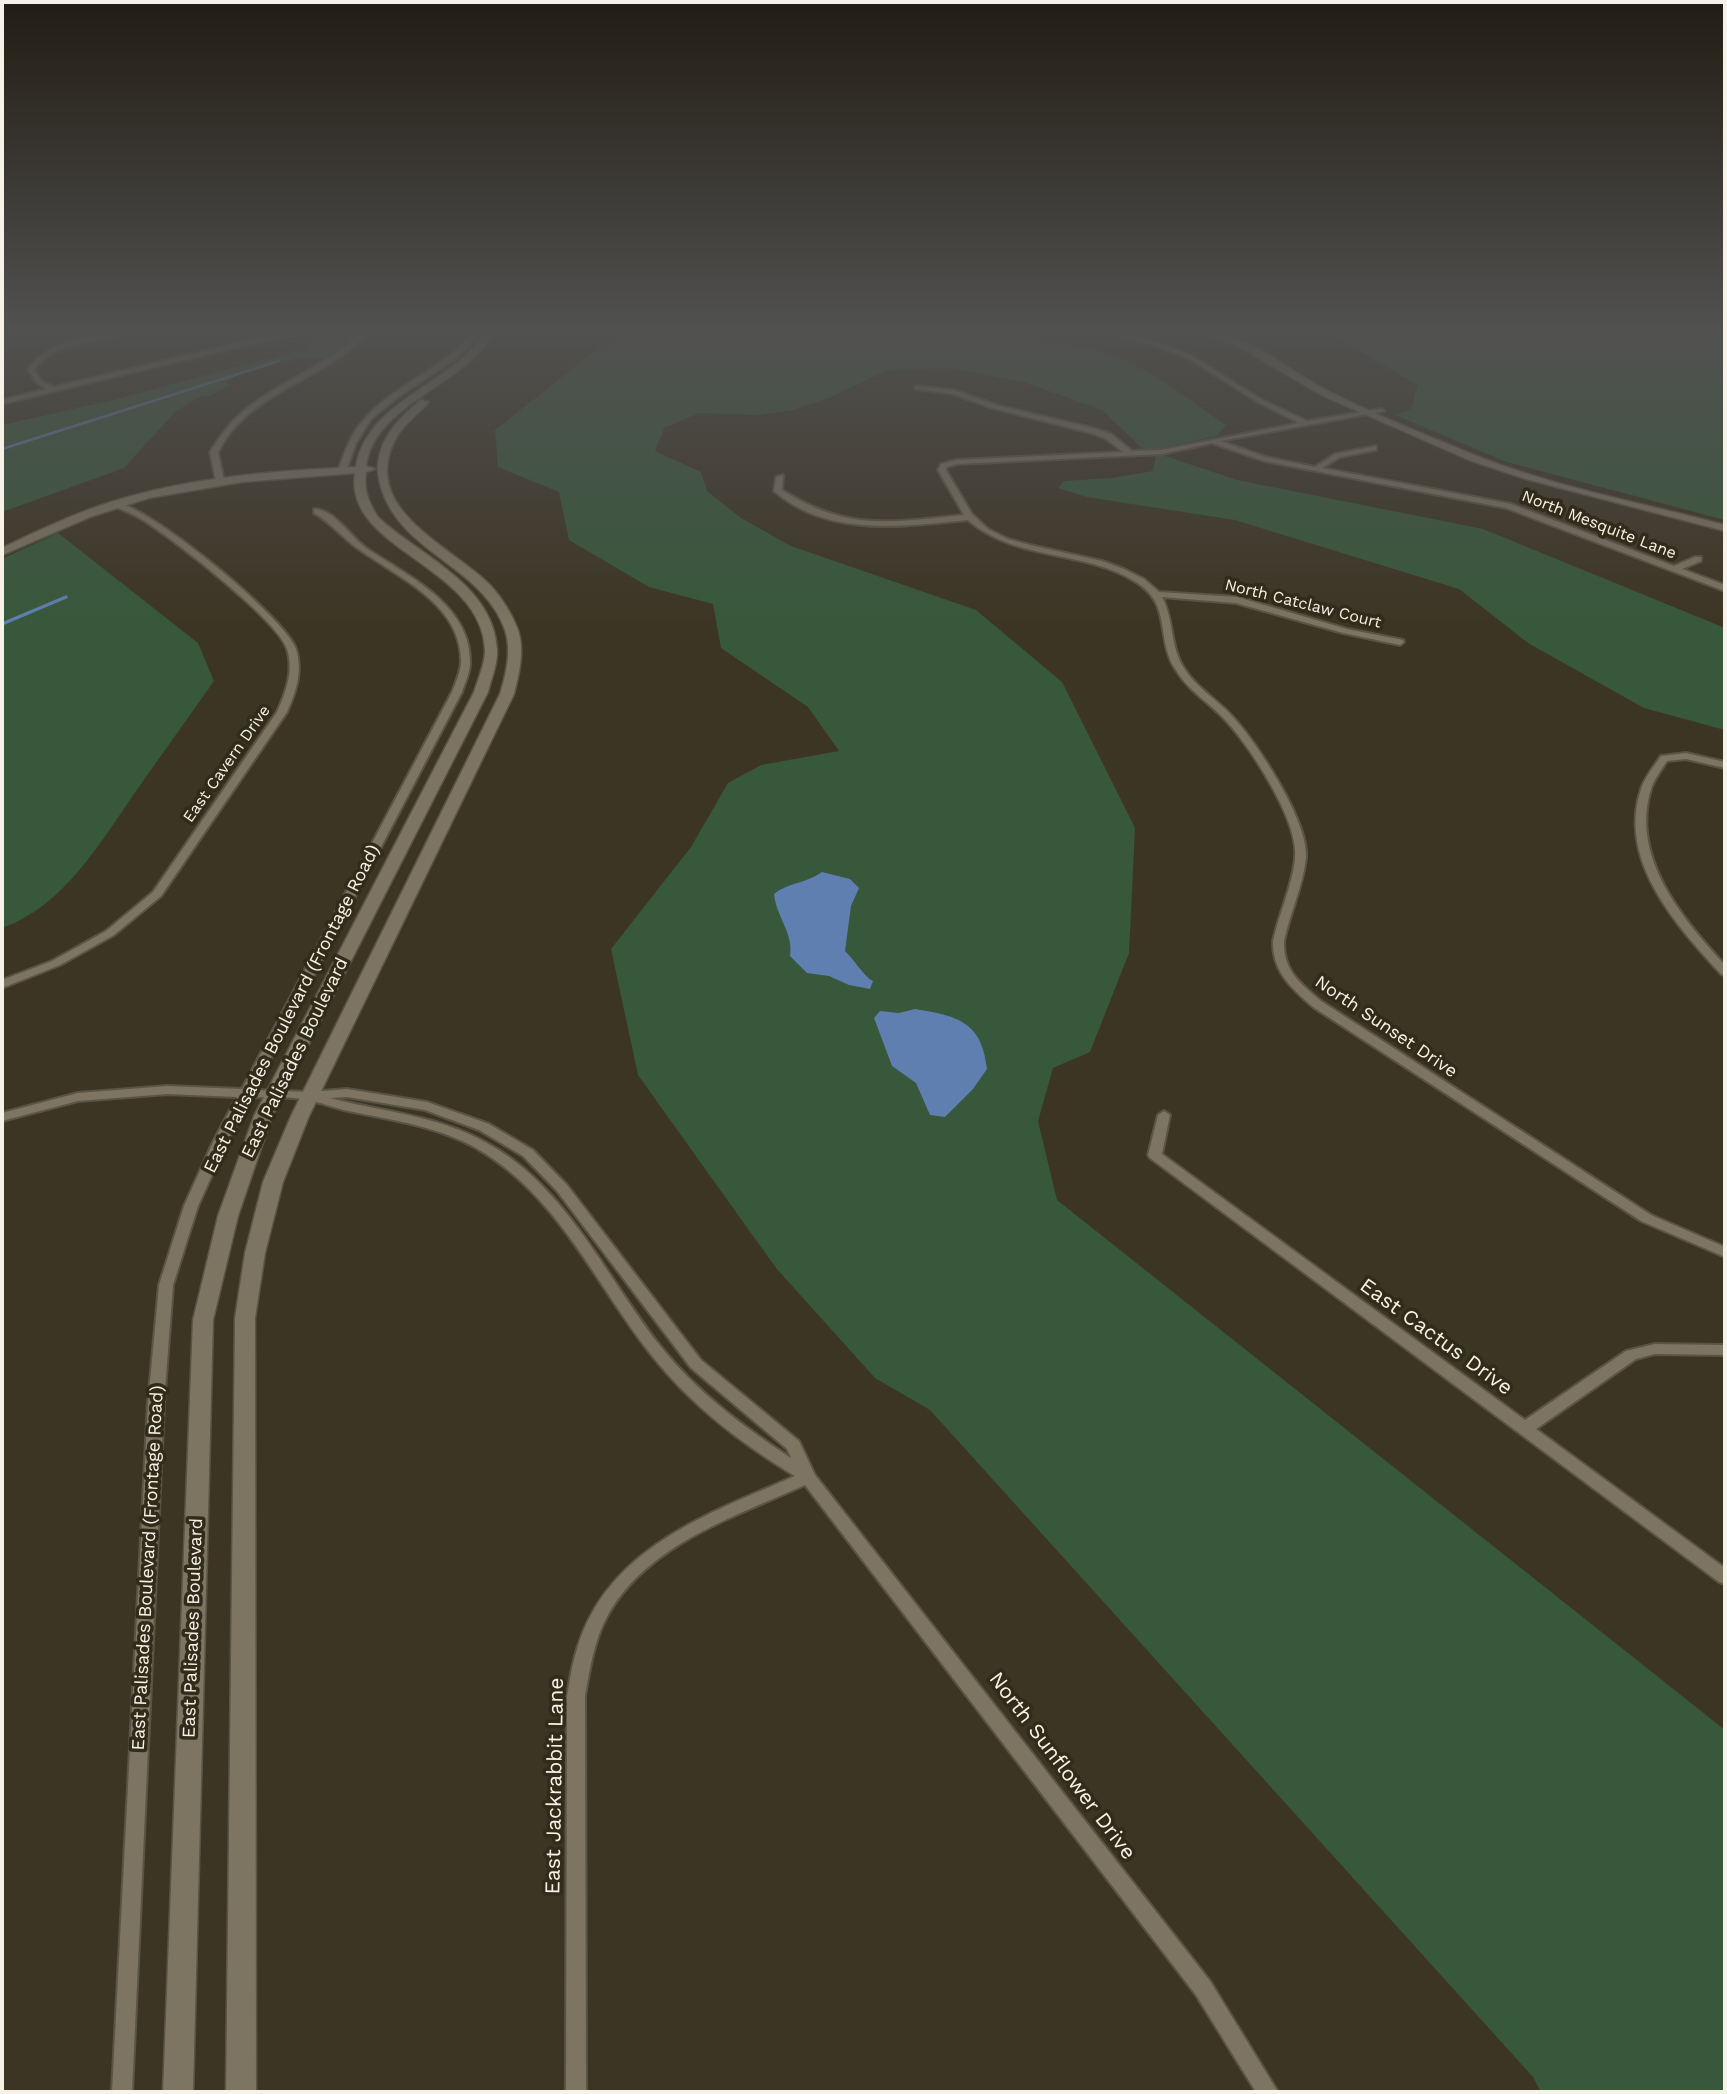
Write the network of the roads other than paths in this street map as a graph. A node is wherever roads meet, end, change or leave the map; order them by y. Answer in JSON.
{"nodes":[{"id":1,"x":228,"y":429,"type":"edge"},
{"id":2,"x":361,"y":429,"type":"edge"},
{"id":3,"x":377,"y":429,"type":"edge"},
{"id":4,"x":396,"y":429,"type":"edge"},
{"id":5,"x":1084,"y":429,"type":"edge"},
{"id":6,"x":1281,"y":429,"type":"edge"},
{"id":7,"x":1407,"y":429,"type":"edge"},
{"id":8,"x":1425,"y":429,"type":"edge"},
{"id":9,"x":1215,"y":442,"type":"junction"},
{"id":10,"x":1373,"y":448,"type":"dead end"},
{"id":11,"x":1131,"y":454,"type":"junction"},
{"id":12,"x":1318,"y":467,"type":"junction"},
{"id":13,"x":382,"y":468,"type":"junction"},
{"id":14,"x":359,"y":470,"type":"junction"},
{"id":15,"x":342,"y":471,"type":"junction"},
{"id":16,"x":780,"y":477,"type":"dead end"},
{"id":17,"x":220,"y":481,"type":"junction"},
{"id":18,"x":116,"y":504,"type":"junction"},
{"id":19,"x":317,"y":511,"type":"dead end"},
{"id":20,"x":970,"y":517,"type":"junction"},
{"id":21,"x":1725,"y":522,"type":"edge"},
{"id":22,"x":1725,"y":528,"type":"edge"},
{"id":23,"x":2,"y":551,"type":"edge"},
{"id":24,"x":1698,"y":559,"type":"dead end"},
{"id":25,"x":1674,"y":569,"type":"junction"},
{"id":26,"x":1725,"y":589,"type":"edge"},
{"id":27,"x":1157,"y":594,"type":"junction"},
{"id":28,"x":1400,"y":642,"type":"dead end"},
{"id":29,"x":1725,"y":765,"type":"edge"},
{"id":30,"x":1725,"y":972,"type":"edge"},
{"id":31,"x":2,"y":984,"type":"edge"},
{"id":32,"x":244,"y":1093,"type":"junction"},
{"id":33,"x":275,"y":1095,"type":"junction"},
{"id":34,"x":310,"y":1096,"type":"junction"},
{"id":35,"x":1164,"y":1115,"type":"dead end"},
{"id":36,"x":2,"y":1117,"type":"edge"},
{"id":37,"x":544,"y":1169,"type":"junction"},
{"id":38,"x":526,"y":1178,"type":"junction"},
{"id":39,"x":1725,"y":1252,"type":"edge"},
{"id":40,"x":647,"y":1301,"type":"junction"},
{"id":41,"x":626,"y":1310,"type":"junction"},
{"id":42,"x":1725,"y":1350,"type":"edge"},
{"id":43,"x":1525,"y":1428,"type":"junction"},
{"id":44,"x":808,"y":1477,"type":"junction"},
{"id":45,"x":1725,"y":1577,"type":"edge"},
{"id":46,"x":122,"y":2092,"type":"edge"},
{"id":47,"x":178,"y":2092,"type":"edge"},
{"id":48,"x":241,"y":2092,"type":"edge"},
{"id":49,"x":576,"y":2092,"type":"edge"},
{"id":50,"x":1268,"y":2092,"type":"edge"}],
"edges":[{"from":1,"to":17,"type":"street"},
{"from":2,"to":15,"type":"street"},
{"from":3,"to":14,"type":"street"},
{"from":4,"to":13,"type":"street","name":"East Palisades Boulevard"},
{"from":5,"to":11,"type":"street"},
{"from":6,"to":9,"type":"street"},
{"from":7,"to":22,"type":"street"},
{"from":8,"to":21,"type":"street"},
{"from":9,"to":11,"type":"street"},
{"from":9,"to":12,"type":"street","name":"North Mesquite Lane"},
{"from":10,"to":12,"type":"street"},
{"from":11,"to":20,"type":"street"},
{"from":12,"to":25,"type":"street","name":"North Mesquite Lane"},
{"from":13,"to":14,"type":"street"},
{"from":13,"to":34,"type":"street","name":"East Palisades Boulevard"},
{"from":14,"to":15,"type":"street"},
{"from":14,"to":33,"type":"street","name":"East Palisades Boulevard"},
{"from":15,"to":17,"type":"street"},
{"from":16,"to":20,"type":"street"},
{"from":17,"to":18,"type":"street"},
{"from":18,"to":23,"type":"street"},
{"from":18,"to":31,"type":"street","name":"East Cavern Drive"},
{"from":19,"to":32,"type":"street","name":"East Palisades Boulevard (Frontage Road)"},
{"from":20,"to":27,"type":"street"},
{"from":24,"to":25,"type":"street"},
{"from":25,"to":26,"type":"street","name":"North Mesquite Lane"},
{"from":27,"to":28,"type":"street","name":"North Catclaw Court"},
{"from":27,"to":39,"type":"street","name":"North Sunset Drive"},
{"from":29,"to":30,"type":"street"},
{"from":32,"to":33,"type":"street"},
{"from":32,"to":36,"type":"street"},
{"from":32,"to":46,"type":"street","name":"East Palisades Boulevard (Frontage Road)"},
{"from":33,"to":34,"type":"street"},
{"from":33,"to":47,"type":"street","name":"East Palisades Boulevard"},
{"from":34,"to":37,"type":"street","name":"North Sunflower Drive"},
{"from":34,"to":38,"type":"street","name":"North Sunflower Drive"},
{"from":34,"to":48,"type":"street","name":"East Palisades Boulevard"},
{"from":35,"to":43,"type":"street","name":"East Cactus Drive"},
{"from":37,"to":38,"type":"street"},
{"from":37,"to":40,"type":"street","name":"North Sunflower Drive"},
{"from":38,"to":41,"type":"street","name":"North Sunflower Drive"},
{"from":40,"to":41,"type":"street"},
{"from":40,"to":44,"type":"street","name":"North Sunflower Drive"},
{"from":41,"to":44,"type":"street","name":"North Sunflower Drive"},
{"from":42,"to":43,"type":"street"},
{"from":43,"to":45,"type":"street","name":"East Cactus Drive"},
{"from":44,"to":49,"type":"street","name":"East Jackrabbit Lane"},
{"from":44,"to":50,"type":"street","name":"North Sunflower Drive"}]}
